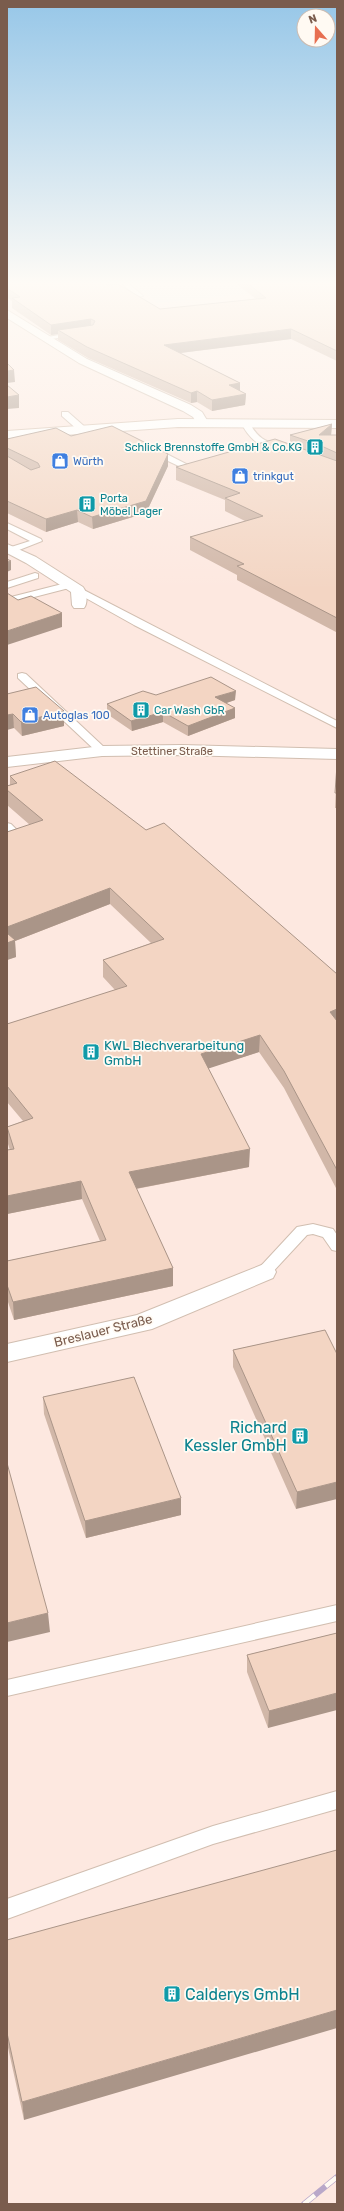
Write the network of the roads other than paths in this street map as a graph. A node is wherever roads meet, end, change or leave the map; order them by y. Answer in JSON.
{"nodes":[{"id":1,"x":131,"y":384,"type":"edge"},
{"id":2,"x":65,"y":414,"type":"dead end"},
{"id":3,"x":202,"y":422,"type":"junction"},
{"id":4,"x":245,"y":422,"type":"junction"},
{"id":5,"x":337,"y":424,"type":"edge"},
{"id":6,"x":107,"y":427,"type":"junction"},
{"id":7,"x":82,"y":429,"type":"junction"},
{"id":8,"x":7,"y":435,"type":"edge"},
{"id":9,"x":120,"y":436,"type":"edge"},
{"id":10,"x":144,"y":447,"type":"edge"},
{"id":11,"x":288,"y":452,"type":"edge"},
{"id":12,"x":188,"y":468,"type":"edge"},
{"id":13,"x":7,"y":526,"type":"edge"},
{"id":14,"x":9,"y":549,"type":"edge"},
{"id":15,"x":35,"y":576,"type":"dead end"},
{"id":16,"x":7,"y":585,"type":"edge"},
{"id":17,"x":74,"y":587,"type":"junction"},
{"id":18,"x":7,"y":601,"type":"edge"},
{"id":19,"x":79,"y":605,"type":"dead end"},
{"id":20,"x":22,"y":676,"type":"dead end"},
{"id":21,"x":337,"y":726,"type":"edge"},
{"id":22,"x":102,"y":751,"type":"junction"},
{"id":23,"x":337,"y":754,"type":"edge"},
{"id":24,"x":7,"y":762,"type":"edge"},
{"id":25,"x":7,"y":826,"type":"edge"},
{"id":26,"x":7,"y":834,"type":"edge"},
{"id":27,"x":337,"y":1246,"type":"edge"},
{"id":28,"x":264,"y":1272,"type":"joint"},
{"id":29,"x":7,"y":1353,"type":"edge"},
{"id":30,"x":337,"y":1613,"type":"edge"},
{"id":31,"x":7,"y":1688,"type":"edge"},
{"id":32,"x":337,"y":1800,"type":"edge"},
{"id":33,"x":7,"y":1909,"type":"edge"}],
"edges":[{"from":1,"to":3,"type":"street"},
{"from":2,"to":7,"type":"lane"},
{"from":3,"to":4,"type":"street"},
{"from":3,"to":6,"type":"street"},
{"from":4,"to":5,"type":"street"},
{"from":4,"to":11,"type":"lane"},
{"from":6,"to":7,"type":"street"},
{"from":6,"to":9,"type":"lane"},
{"from":7,"to":8,"type":"street"},
{"from":10,"to":12,"type":"lane"},
{"from":13,"to":14,"type":"lane"},
{"from":14,"to":17,"type":"street"},
{"from":15,"to":16,"type":"lane"},
{"from":17,"to":18,"type":"lane"},
{"from":17,"to":19,"type":"street"},
{"from":17,"to":21,"type":"lane"},
{"from":20,"to":22,"type":"lane"},
{"from":22,"to":23,"type":"street","name":"Stettiner Straße"},
{"from":22,"to":24,"type":"street","name":"Stettiner Straße"},
{"from":25,"to":26,"type":"lane"},
{"from":27,"to":28,"type":"lane"},
{"from":28,"to":29,"type":"street","name":"Breslauer Straße"},
{"from":30,"to":31,"type":"lane"},
{"from":32,"to":33,"type":"lane"}]}
